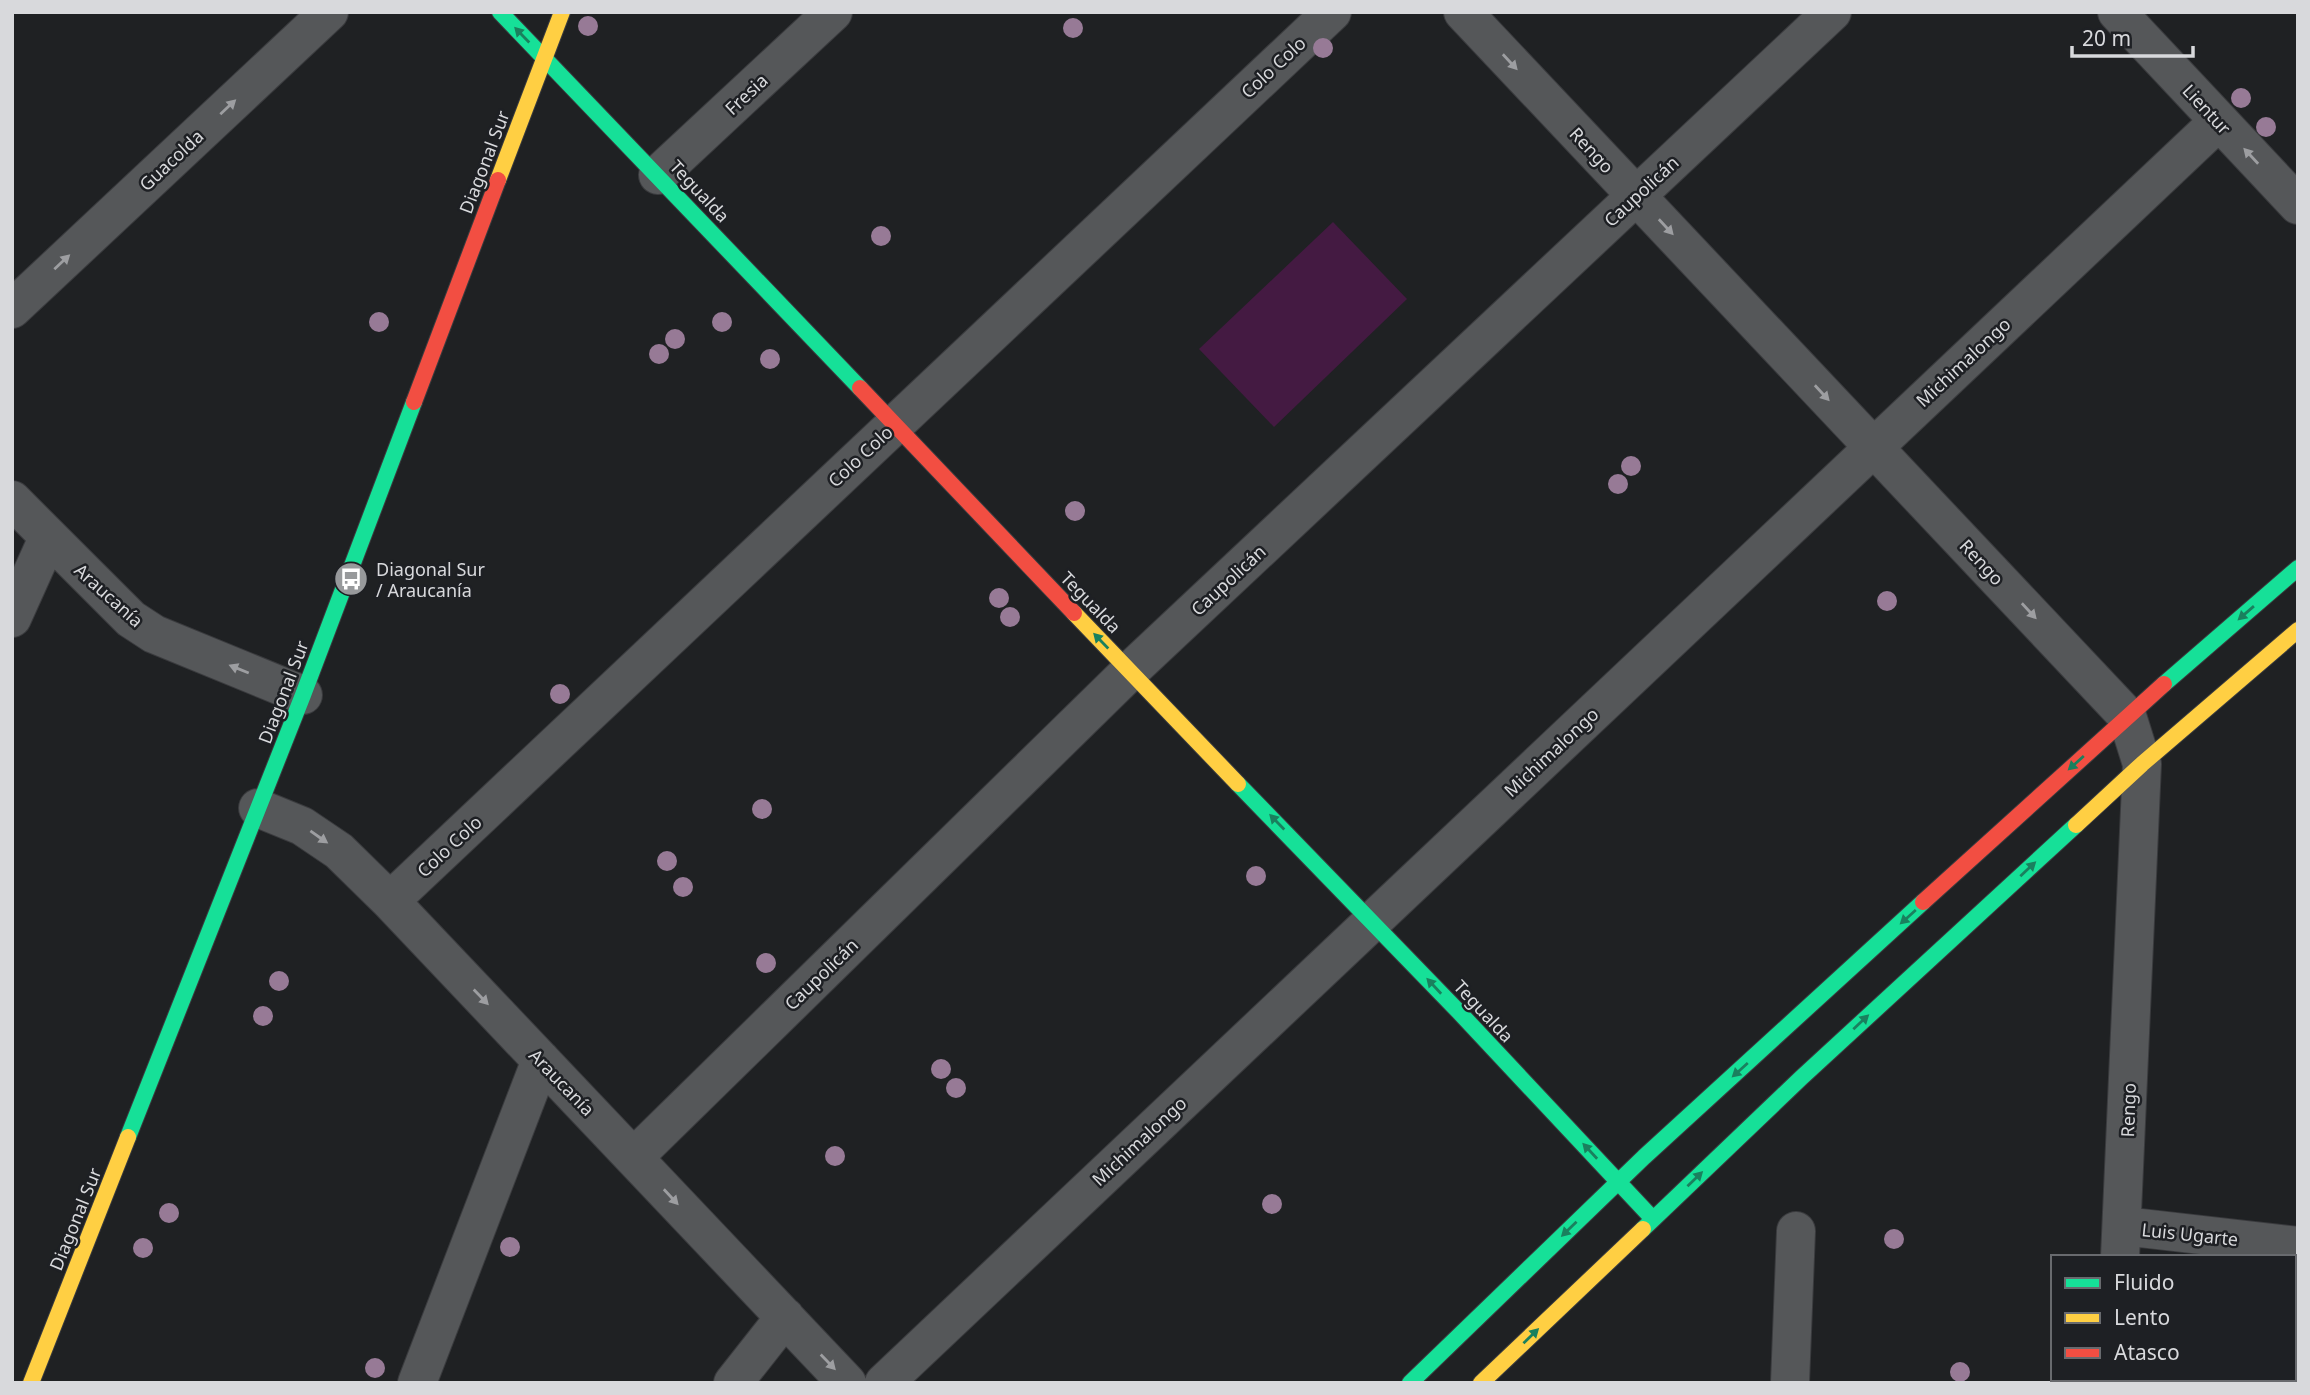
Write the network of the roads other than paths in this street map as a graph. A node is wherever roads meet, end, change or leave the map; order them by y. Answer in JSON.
{"nodes":[{"id":1,"x":329,"y":12,"type":"edge"},
{"id":2,"x":500,"y":12,"type":"edge"},
{"id":3,"x":562,"y":12,"type":"edge"},
{"id":4,"x":833,"y":12,"type":"edge"},
{"id":5,"x":1332,"y":12,"type":"edge"},
{"id":6,"x":1463,"y":12,"type":"edge"},
{"id":7,"x":1832,"y":12,"type":"edge"},
{"id":8,"x":2117,"y":12,"type":"edge"},
{"id":9,"x":544,"y":59,"type":"junction"},
{"id":10,"x":2219,"y":121,"type":"junction"},
{"id":11,"x":658,"y":175,"type":"junction"},
{"id":12,"x":1636,"y":196,"type":"junction"},
{"id":13,"x":2298,"y":205,"type":"edge"},
{"id":14,"x":12,"y":309,"type":"edge"},
{"id":15,"x":894,"y":424,"type":"junction"},
{"id":16,"x":1873,"y":447,"type":"junction"},
{"id":17,"x":12,"y":500,"type":"edge"},
{"id":18,"x":48,"y":538,"type":"junction"},
{"id":19,"x":2298,"y":568,"type":"edge"},
{"id":20,"x":12,"y":618,"type":"edge"},
{"id":21,"x":2298,"y":630,"type":"edge"},
{"id":22,"x":1130,"y":671,"type":"junction"},
{"id":23,"x":303,"y":695,"type":"junction"},
{"id":24,"x":2127,"y":716,"type":"junction"},
{"id":25,"x":2142,"y":764,"type":"junction"},
{"id":26,"x":258,"y":808,"type":"junction"},
{"id":27,"x":390,"y":901,"type":"junction"},
{"id":28,"x":1373,"y":921,"type":"junction"},
{"id":29,"x":541,"y":1060,"type":"junction"},
{"id":30,"x":634,"y":1157,"type":"junction"},
{"id":31,"x":1618,"y":1181,"type":"junction"},
{"id":32,"x":1653,"y":1219,"type":"junction"},
{"id":33,"x":1796,"y":1231,"type":"dead end"},
{"id":34,"x":2122,"y":1241,"type":"edge"},
{"id":35,"x":2298,"y":1246,"type":"edge"},
{"id":36,"x":785,"y":1317,"type":"junction"},
{"id":37,"x":31,"y":1383,"type":"edge"},
{"id":38,"x":417,"y":1383,"type":"edge"},
{"id":39,"x":733,"y":1383,"type":"edge"},
{"id":40,"x":848,"y":1383,"type":"edge"},
{"id":41,"x":884,"y":1383,"type":"edge"},
{"id":42,"x":1410,"y":1383,"type":"edge"},
{"id":43,"x":1481,"y":1383,"type":"edge"},
{"id":44,"x":1790,"y":1383,"type":"edge"}],
"edges":[{"from":14,"to":1,"type":"street","name":"Guacolda","one_way":true},
{"from":9,"to":2,"type":"main road","name":"Tegualda","one_way":true},
{"from":3,"to":9,"type":"main road","name":"Diagonal Sur"},
{"from":4,"to":11,"type":"street","name":"Fresia"},
{"from":5,"to":15,"type":"street","name":"Colo Colo"},
{"from":6,"to":12,"type":"street","name":"Rengo","one_way":true},
{"from":7,"to":12,"type":"street","name":"Caupolicán"},
{"from":8,"to":10,"type":"street","name":"Lientur"},
{"from":9,"to":11,"type":"main road","name":"Tegualda"},
{"from":9,"to":23,"type":"main road","name":"Diagonal Sur"},
{"from":13,"to":10,"type":"street","name":"Lientur","one_way":true},
{"from":10,"to":16,"type":"street","name":"Michimalongo"},
{"from":11,"to":15,"type":"main road","name":"Tegualda"},
{"from":12,"to":16,"type":"street","name":"Rengo","one_way":true},
{"from":12,"to":22,"type":"street","name":"Caupolicán"},
{"from":22,"to":15,"type":"main road","name":"Tegualda","one_way":true},
{"from":15,"to":27,"type":"street","name":"Colo Colo"},
{"from":16,"to":24,"type":"street","name":"Rengo","one_way":true},
{"from":16,"to":28,"type":"street","name":"Michimalongo"},
{"from":17,"to":18,"type":"street","name":"Araucanía"},
{"from":18,"to":20,"type":"street"},
{"from":23,"to":18,"type":"street","name":"Araucanía","one_way":true},
{"from":19,"to":24,"type":"main road","one_way":true},
{"from":21,"to":25,"type":"main road"},
{"from":28,"to":22,"type":"main road","name":"Tegualda","one_way":true},
{"from":22,"to":30,"type":"street","name":"Caupolicán"},
{"from":23,"to":26,"type":"main road","name":"Diagonal Sur"},
{"from":24,"to":25,"type":"street","name":"Rengo"},
{"from":24,"to":31,"type":"main road","one_way":true},
{"from":32,"to":25,"type":"main road","one_way":true},
{"from":25,"to":34,"type":"street","name":"Rengo"},
{"from":26,"to":27,"type":"street","name":"Araucanía","one_way":true},
{"from":26,"to":37,"type":"main road","name":"Diagonal Sur"},
{"from":27,"to":29,"type":"street","name":"Araucanía","one_way":true},
{"from":31,"to":28,"type":"main road","name":"Tegualda","one_way":true},
{"from":28,"to":41,"type":"street","name":"Michimalongo"},
{"from":29,"to":30,"type":"street","name":"Araucanía"},
{"from":29,"to":38,"type":"street"},
{"from":30,"to":36,"type":"street","name":"Araucanía","one_way":true},
{"from":31,"to":32,"type":"main road","name":"Tegualda"},
{"from":31,"to":42,"type":"main road","one_way":true},
{"from":43,"to":32,"type":"main road","one_way":true},
{"from":33,"to":44,"type":"street"},
{"from":34,"to":35,"type":"street","name":"Luis Ugarte"},
{"from":36,"to":39,"type":"street"},
{"from":36,"to":40,"type":"street","name":"Araucanía","one_way":true}]}
